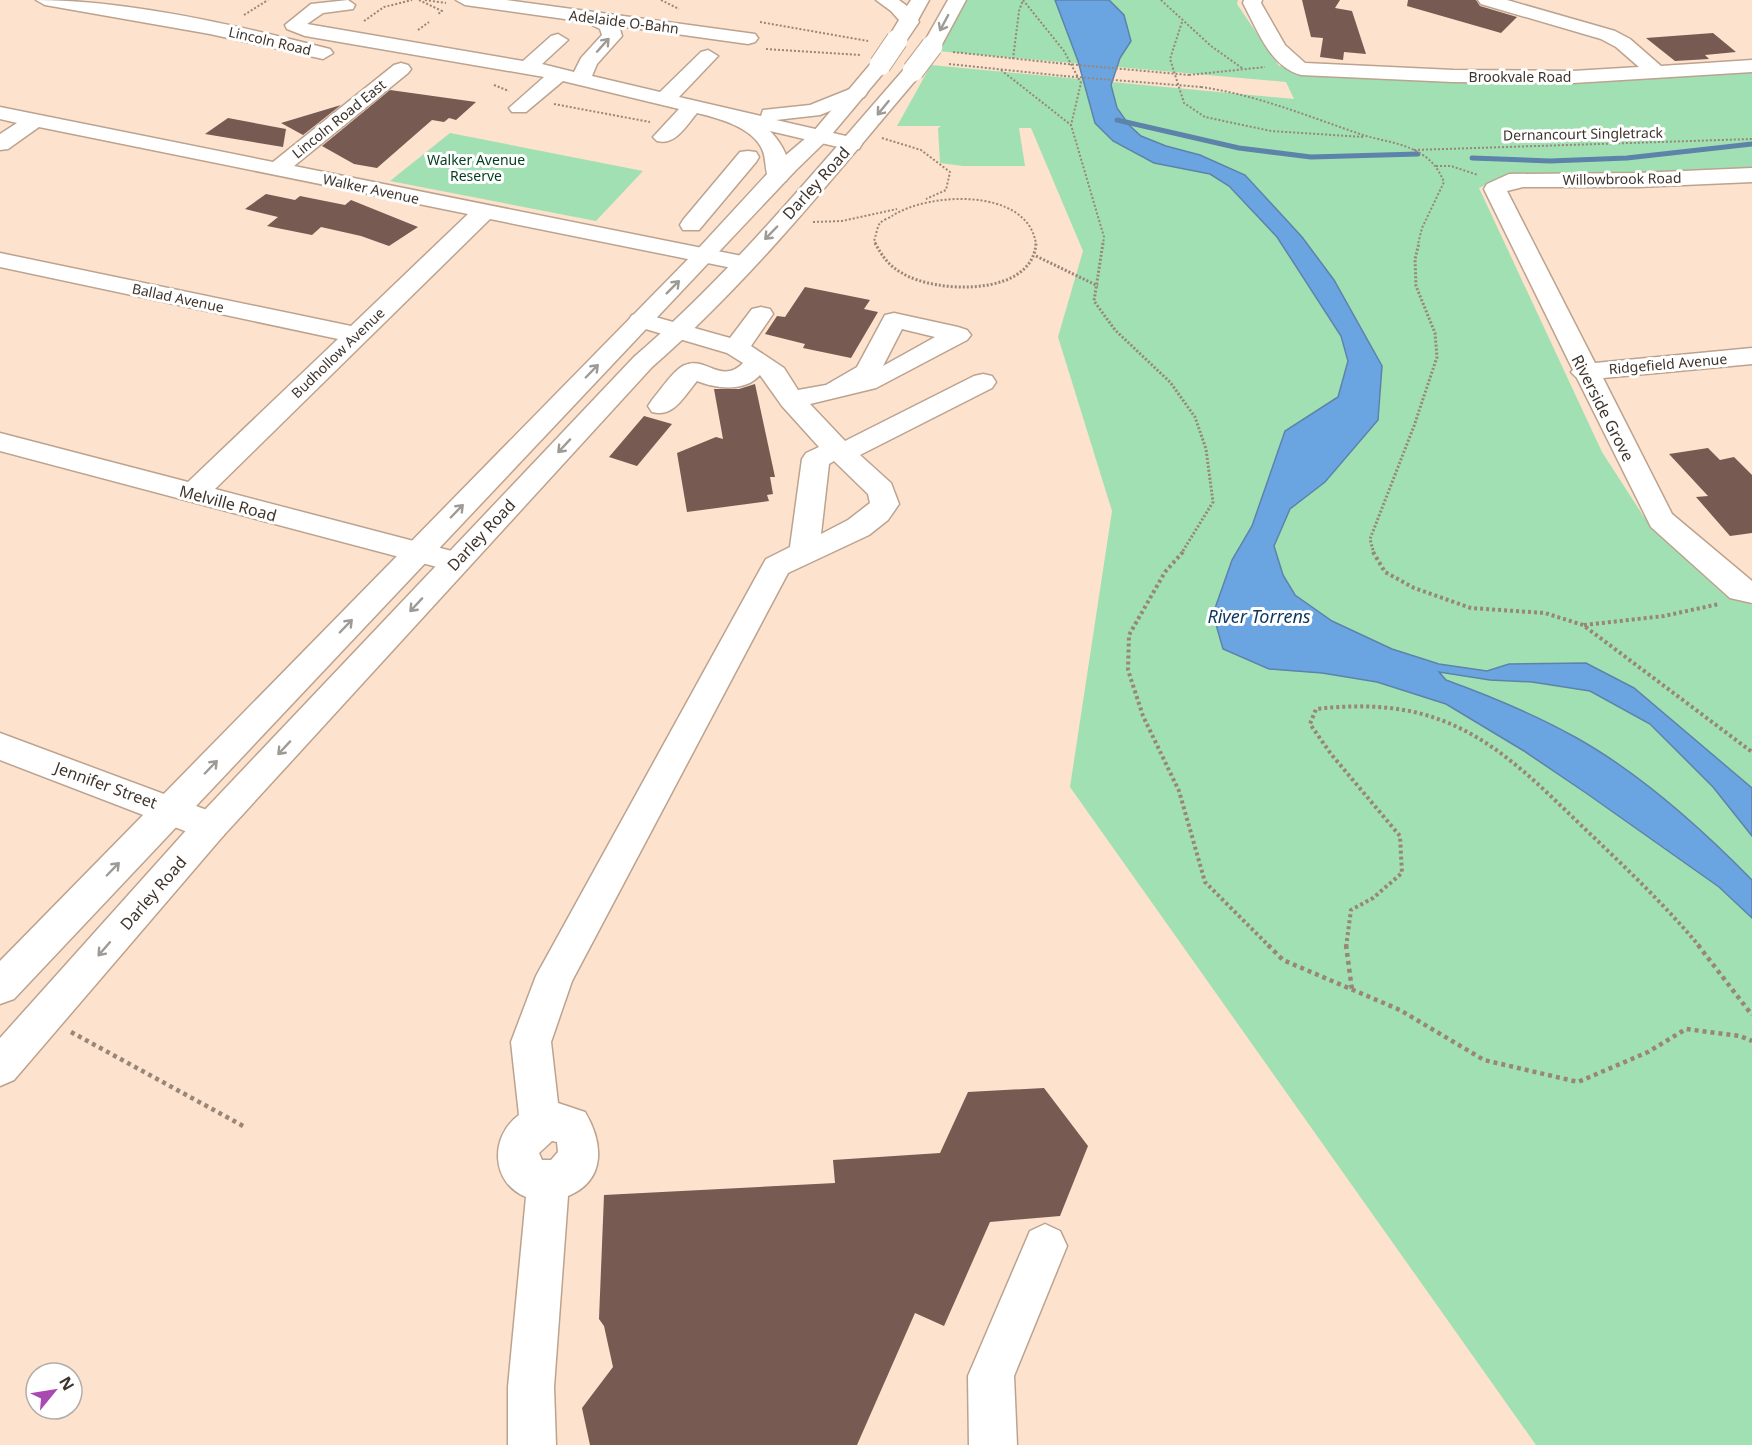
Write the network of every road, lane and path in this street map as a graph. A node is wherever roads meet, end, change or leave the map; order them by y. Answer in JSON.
{"nodes":[{"id":1,"x":45,"y":0,"type":"edge"},
{"id":2,"x":412,"y":0,"type":"edge"},
{"id":3,"x":419,"y":0,"type":"edge"},
{"id":4,"x":465,"y":0,"type":"edge"},
{"id":5,"x":576,"y":0,"type":"edge"},
{"id":6,"x":661,"y":0,"type":"edge"},
{"id":7,"x":885,"y":0,"type":"edge"},
{"id":8,"x":920,"y":0,"type":"edge"},
{"id":9,"x":957,"y":0,"type":"edge"},
{"id":10,"x":1023,"y":0,"type":"edge"},
{"id":11,"x":1161,"y":0,"type":"edge"},
{"id":12,"x":1253,"y":0,"type":"edge"},
{"id":13,"x":1487,"y":0,"type":"edge"},
{"id":14,"x":346,"y":5,"type":"dead end"},
{"id":15,"x":601,"y":8,"type":"edge"},
{"id":16,"x":679,"y":9,"type":"dead end"},
{"id":17,"x":437,"y":15,"type":"dead end"},
{"id":18,"x":306,"y":16,"type":"junction"},
{"id":19,"x":327,"y":19,"type":"dead end"},
{"id":20,"x":429,"y":22,"type":"dead end"},
{"id":21,"x":909,"y":22,"type":"junction"},
{"id":22,"x":1182,"y":22,"type":"junction"},
{"id":23,"x":360,"y":24,"type":"dead end"},
{"id":24,"x":418,"y":30,"type":"dead end"},
{"id":25,"x":759,"y":35,"type":"junction"},
{"id":26,"x":558,"y":39,"type":"dead end"},
{"id":27,"x":871,"y":42,"type":"dead end"},
{"id":28,"x":951,"y":52,"type":"dead end"},
{"id":29,"x":936,"y":54,"type":"junction"},
{"id":30,"x":340,"y":56,"type":"dead end"},
{"id":31,"x":708,"y":56,"type":"dead end"},
{"id":32,"x":1013,"y":59,"type":"junction"},
{"id":33,"x":874,"y":61,"type":"junction"},
{"id":34,"x":373,"y":63,"type":"dead end"},
{"id":35,"x":1290,"y":64,"type":"junction"},
{"id":36,"x":1752,"y":66,"type":"edge"},
{"id":37,"x":527,"y":68,"type":"junction"},
{"id":38,"x":998,"y":68,"type":"junction"},
{"id":39,"x":1242,"y":68,"type":"junction"},
{"id":40,"x":1658,"y":73,"type":"junction"},
{"id":41,"x":559,"y":74,"type":"junction"},
{"id":42,"x":581,"y":80,"type":"junction"},
{"id":43,"x":494,"y":85,"type":"dead end"},
{"id":44,"x":857,"y":93,"type":"junction"},
{"id":45,"x":665,"y":99,"type":"junction"},
{"id":46,"x":523,"y":103,"type":"junction"},
{"id":47,"x":693,"y":106,"type":"junction"},
{"id":48,"x":720,"y":112,"type":"junction"},
{"id":49,"x":0,"y":113,"type":"edge"},
{"id":50,"x":35,"y":120,"type":"junction"},
{"id":51,"x":1071,"y":125,"type":"junction"},
{"id":52,"x":669,"y":131,"type":"joint"},
{"id":53,"x":820,"y":136,"type":"junction"},
{"id":54,"x":881,"y":138,"type":"dead end"},
{"id":55,"x":1370,"y":138,"type":"junction"},
{"id":56,"x":1752,"y":139,"type":"edge"},
{"id":57,"x":0,"y":144,"type":"edge"},
{"id":58,"x":851,"y":144,"type":"junction"},
{"id":59,"x":1414,"y":150,"type":"junction"},
{"id":60,"x":748,"y":157,"type":"dead end"},
{"id":61,"x":1435,"y":166,"type":"junction"},
{"id":62,"x":276,"y":170,"type":"junction"},
{"id":63,"x":1752,"y":175,"type":"edge"},
{"id":64,"x":778,"y":176,"type":"junction"},
{"id":65,"x":1500,"y":186,"type":"junction"},
{"id":66,"x":922,"y":201,"type":"junction"},
{"id":67,"x":901,"y":208,"type":"junction"},
{"id":68,"x":483,"y":213,"type":"junction"},
{"id":69,"x":812,"y":222,"type":"dead end"},
{"id":70,"x":691,"y":225,"type":"dead end"},
{"id":71,"x":705,"y":255,"type":"junction"},
{"id":72,"x":1036,"y":256,"type":"junction"},
{"id":73,"x":0,"y":260,"type":"edge"},
{"id":74,"x":741,"y":263,"type":"junction"},
{"id":75,"x":1098,"y":286,"type":"junction"},
{"id":76,"x":761,"y":314,"type":"dead end"},
{"id":77,"x":641,"y":320,"type":"junction"},
{"id":78,"x":680,"y":330,"type":"junction"},
{"id":79,"x":356,"y":335,"type":"junction"},
{"id":80,"x":747,"y":354,"type":"junction"},
{"id":81,"x":1752,"y":356,"type":"edge"},
{"id":82,"x":1584,"y":372,"type":"junction"},
{"id":83,"x":983,"y":382,"type":"dead end"},
{"id":84,"x":834,"y":391,"type":"dead end"},
{"id":85,"x":791,"y":400,"type":"junction"},
{"id":86,"x":661,"y":406,"type":"dead end"},
{"id":87,"x":0,"y":442,"type":"edge"},
{"id":88,"x":839,"y":451,"type":"junction"},
{"id":89,"x":194,"y":494,"type":"junction"},
{"id":90,"x":416,"y":553,"type":"junction"},
{"id":91,"x":804,"y":553,"type":"junction"},
{"id":92,"x":456,"y":562,"type":"junction"},
{"id":93,"x":1747,"y":591,"type":"edge"},
{"id":94,"x":1582,"y":625,"type":"junction"},
{"id":95,"x":0,"y":746,"type":"edge"},
{"id":96,"x":1752,"y":752,"type":"edge"},
{"id":97,"x":170,"y":809,"type":"junction"},
{"id":98,"x":211,"y":826,"type":"junction"},
{"id":99,"x":0,"y":987,"type":"edge"},
{"id":100,"x":1352,"y":990,"type":"junction"},
{"id":101,"x":1752,"y":1015,"type":"edge"},
{"id":102,"x":65,"y":1029,"type":"dead end"},
{"id":103,"x":1752,"y":1041,"type":"edge"},
{"id":104,"x":0,"y":1067,"type":"edge"},
{"id":105,"x":245,"y":1127,"type":"dead end"},
{"id":106,"x":1045,"y":1246,"type":"dead end"},
{"id":107,"x":532,"y":1445,"type":"edge"},
{"id":108,"x":993,"y":1445,"type":"edge"}],
"edges":[{"from":1,"to":30,"type":"street","name":"Lincoln Road"},
{"from":2,"to":23,"type":"path"},
{"from":3,"to":17,"type":"path"},
{"from":4,"to":15,"type":"street","name":"Adelaide O-Bahn"},
{"from":5,"to":15,"type":"street","name":"Adelaide O-Bahn"},
{"from":6,"to":16,"type":"path"},
{"from":7,"to":21,"type":"street"},
{"from":8,"to":21,"type":"street","name":"Darley Road"},
{"from":9,"to":29,"type":"street","name":"Darley Road","one_way":true},
{"from":10,"to":32,"type":"path"},
{"from":10,"to":51,"type":"path"},
{"from":11,"to":22,"type":"path"},
{"from":12,"to":35,"type":"street"},
{"from":13,"to":40,"type":"street"},
{"from":14,"to":18,"type":"street"},
{"from":15,"to":25,"type":"street","name":"Adelaide O-Bahn"},
{"from":42,"to":15,"type":"street","one_way":true},
{"from":18,"to":19,"type":"street"},
{"from":18,"to":37,"type":"street"},
{"from":20,"to":24,"type":"path"},
{"from":21,"to":33,"type":"street","name":"Darley Road","bridge":true},
{"from":22,"to":39,"type":"path"},
{"from":22,"to":55,"type":"path"},
{"from":25,"to":27,"type":"path"},
{"from":25,"to":33,"type":"path"},
{"from":26,"to":37,"type":"street"},
{"from":28,"to":32,"type":"path"},
{"from":29,"to":38,"type":"path"},
{"from":29,"to":58,"type":"street","name":"Darley Road","one_way":true,"bridge":true},
{"from":31,"to":45,"type":"street"},
{"from":32,"to":39,"type":"path","bridge":true},
{"from":33,"to":44,"type":"street","name":"Darley Road"},
{"from":34,"to":62,"type":"street","name":"Lincoln Road East"},
{"from":35,"to":39,"type":"path"},
{"from":35,"to":40,"type":"street","name":"Brookvale Road"},
{"from":36,"to":40,"type":"street","name":"Brookvale Road"},
{"from":37,"to":41,"type":"street"},
{"from":38,"to":51,"type":"path"},
{"from":38,"to":55,"type":"path","bridge":true},
{"from":41,"to":42,"type":"street"},
{"from":41,"to":46,"type":"street"},
{"from":42,"to":45,"type":"street"},
{"from":43,"to":46,"type":"path"},
{"from":44,"to":48,"type":"street"},
{"from":44,"to":53,"type":"street","name":"Darley Road"},
{"from":45,"to":47,"type":"street"},
{"from":46,"to":52,"type":"path"},
{"from":47,"to":48,"type":"street"},
{"from":47,"to":52,"type":"street"},
{"from":48,"to":53,"type":"street"},
{"from":48,"to":64,"type":"street"},
{"from":49,"to":50,"type":"street","name":"Walker Avenue"},
{"from":50,"to":57,"type":"street"},
{"from":50,"to":62,"type":"street","name":"Walker Avenue"},
{"from":51,"to":75,"type":"path"},
{"from":53,"to":58,"type":"street"},
{"from":53,"to":64,"type":"street","name":"Darley Road"},
{"from":54,"to":66,"type":"path"},
{"from":55,"to":59,"type":"path"},
{"from":56,"to":59,"type":"path","name":"Dernancourt Singletrack"},
{"from":58,"to":74,"type":"street","name":"Darley Road","one_way":true},
{"from":59,"to":61,"type":"path"},
{"from":60,"to":70,"type":"street"},
{"from":61,"to":65,"type":"path"},
{"from":61,"to":94,"type":"path"},
{"from":62,"to":68,"type":"street","name":"Walker Avenue"},
{"from":63,"to":65,"type":"street","name":"Willowbrook Road"},
{"from":64,"to":71,"type":"street","name":"Darley Road"},
{"from":65,"to":82,"type":"street","name":"Riverside Grove"},
{"from":66,"to":67,"type":"path"},
{"from":66,"to":72,"type":"path"},
{"from":67,"to":69,"type":"path"},
{"from":67,"to":72,"type":"path"},
{"from":68,"to":71,"type":"street","name":"Walker Avenue"},
{"from":68,"to":79,"type":"street","name":"Budhollow Avenue"},
{"from":71,"to":74,"type":"street","name":"Walker Avenue"},
{"from":77,"to":71,"type":"street","name":"Darley Road","one_way":true},
{"from":72,"to":75,"type":"path"},
{"from":73,"to":79,"type":"street","name":"Ballad Avenue"},
{"from":74,"to":78,"type":"street","name":"Darley Road"},
{"from":75,"to":100,"type":"path"},
{"from":76,"to":80,"type":"street"},
{"from":77,"to":78,"type":"street"},
{"from":90,"to":77,"type":"street","name":"Darley Road","one_way":true},
{"from":78,"to":80,"type":"street"},
{"from":78,"to":92,"type":"street","name":"Darley Road","one_way":true},
{"from":79,"to":89,"type":"street","name":"Budhollow Avenue"},
{"from":80,"to":85,"type":"street"},
{"from":80,"to":86,"type":"street"},
{"from":81,"to":82,"type":"street","name":"Ridgefield Avenue"},
{"from":82,"to":93,"type":"street","name":"Riverside Grove"},
{"from":83,"to":88,"type":"street"},
{"from":84,"to":85,"type":"street"},
{"from":85,"to":88,"type":"street"},
{"from":87,"to":89,"type":"street","name":"Melville Road"},
{"from":88,"to":91,"type":"street"},
{"from":88,"to":91,"type":"street"},
{"from":89,"to":90,"type":"street","name":"Melville Road"},
{"from":90,"to":92,"type":"street","name":"Melville Road"},
{"from":97,"to":90,"type":"street","name":"Darley Road","one_way":true},
{"from":91,"to":107,"type":"street"},
{"from":92,"to":98,"type":"street","name":"Darley Road","one_way":true},
{"from":93,"to":94,"type":"path"},
{"from":94,"to":96,"type":"path"},
{"from":95,"to":97,"type":"street","name":"Jennifer Street"},
{"from":97,"to":98,"type":"street","name":"Jennifer Street"},
{"from":99,"to":97,"type":"street","name":"Darley Road","one_way":true},
{"from":98,"to":104,"type":"street","name":"Darley Road","one_way":true},
{"from":100,"to":101,"type":"path"},
{"from":100,"to":103,"type":"path"},
{"from":102,"to":105,"type":"path"},
{"from":106,"to":108,"type":"street"}]}
